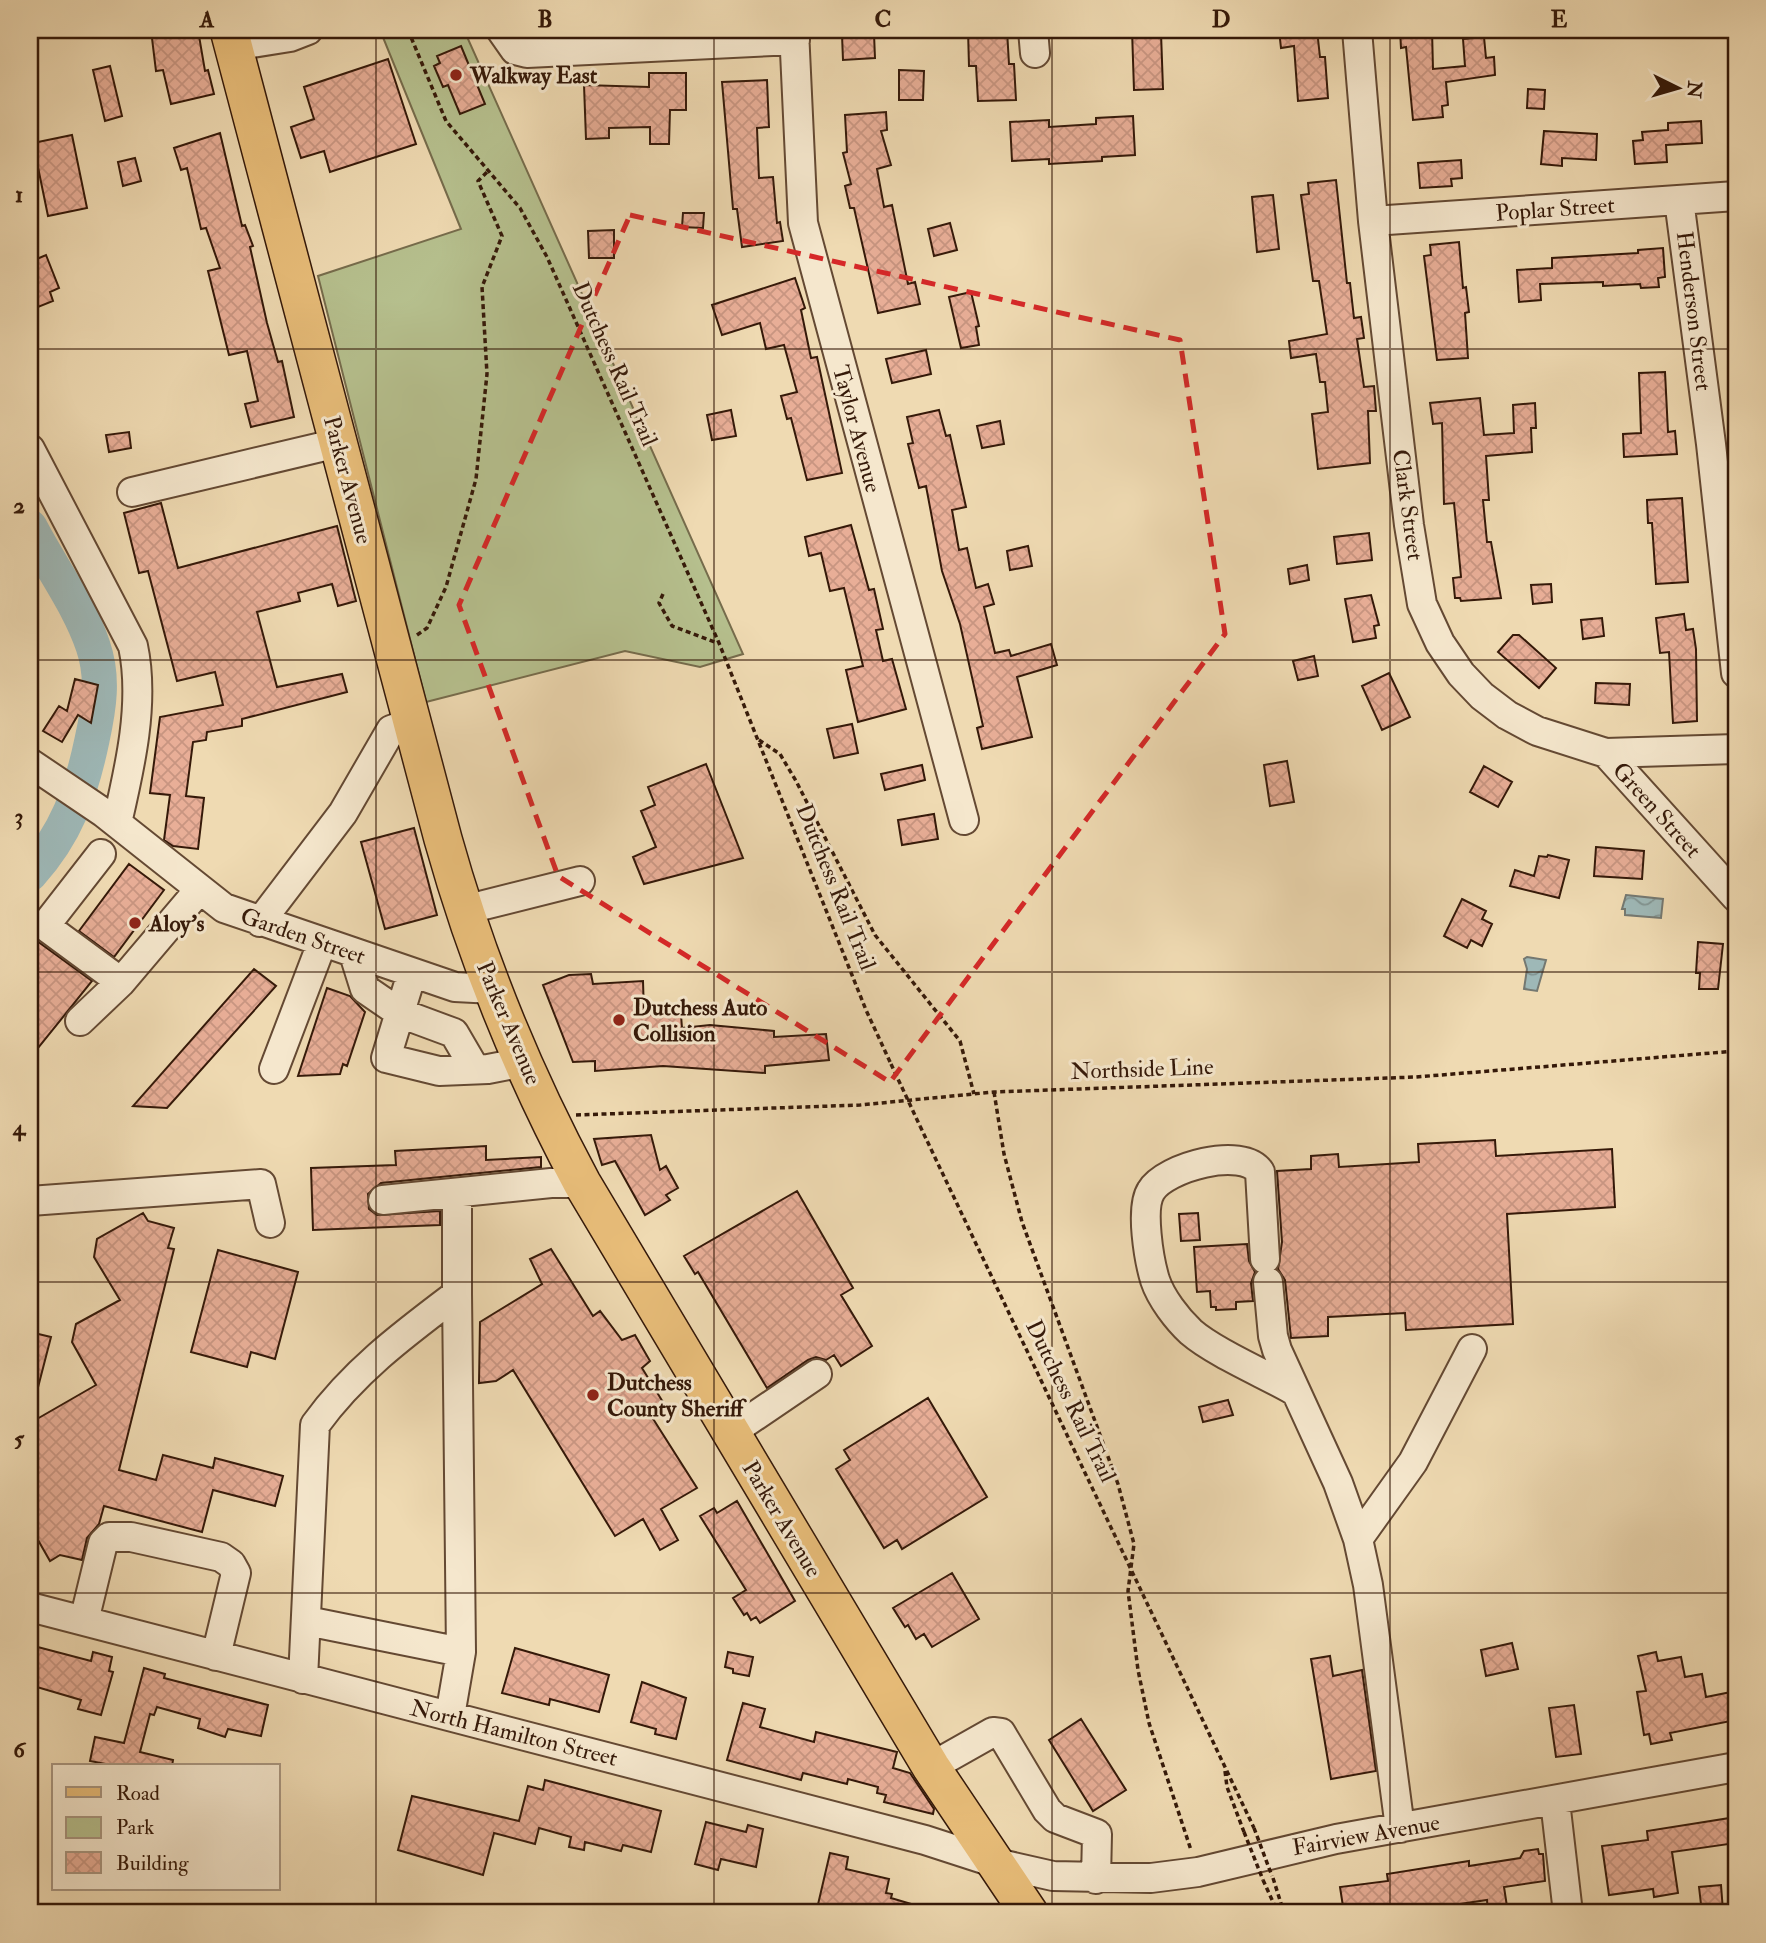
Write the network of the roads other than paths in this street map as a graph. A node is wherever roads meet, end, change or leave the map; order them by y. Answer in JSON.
{"nodes":[{"id":1,"x":308,"y":30,"type":"edge"},
{"id":2,"x":501,"y":30,"type":"edge"},
{"id":3,"x":1357,"y":30,"type":"edge"},
{"id":4,"x":279,"y":34,"type":"edge"},
{"id":5,"x":794,"y":35,"type":"edge"},
{"id":6,"x":231,"y":38,"type":"edge"},
{"id":7,"x":1736,"y":196,"type":"edge"},
{"id":8,"x":1679,"y":200,"type":"junction"},
{"id":9,"x":1373,"y":221,"type":"junction"},
{"id":10,"x":338,"y":443,"type":"junction"},
{"id":11,"x":30,"y":449,"type":"edge"},
{"id":12,"x":132,"y":492,"type":"dead end"},
{"id":13,"x":1736,"y":673,"type":"edge"},
{"id":14,"x":413,"y":722,"type":"junction"},
{"id":15,"x":1736,"y":749,"type":"edge"},
{"id":16,"x":1606,"y":753,"type":"junction"},
{"id":17,"x":30,"y":763,"type":"edge"},
{"id":18,"x":964,"y":820,"type":"dead end"},
{"id":19,"x":117,"y":822,"type":"junction"},
{"id":20,"x":102,"y":855,"type":"dead end"},
{"id":21,"x":580,"y":881,"type":"dead end"},
{"id":22,"x":200,"y":890,"type":"junction"},
{"id":23,"x":1736,"y":897,"type":"edge"},
{"id":24,"x":464,"y":910,"type":"junction"},
{"id":25,"x":260,"y":922,"type":"junction"},
{"id":26,"x":322,"y":943,"type":"junction"},
{"id":27,"x":354,"y":954,"type":"junction"},
{"id":28,"x":412,"y":973,"type":"junction"},
{"id":29,"x":121,"y":982,"type":"junction"},
{"id":30,"x":494,"y":989,"type":"junction"},
{"id":31,"x":400,"y":1013,"type":"junction"},
{"id":32,"x":80,"y":1021,"type":"dead end"},
{"id":33,"x":525,"y":1062,"type":"junction"},
{"id":34,"x":274,"y":1069,"type":"dead end"},
{"id":35,"x":475,"y":1069,"type":"junction"},
{"id":36,"x":582,"y":1183,"type":"junction"},
{"id":37,"x":457,"y":1193,"type":"junction"},
{"id":38,"x":383,"y":1200,"type":"dead end"},
{"id":39,"x":30,"y":1201,"type":"edge"},
{"id":40,"x":270,"y":1223,"type":"dead end"},
{"id":41,"x":457,"y":1294,"type":"junction"},
{"id":42,"x":1472,"y":1349,"type":"dead end"},
{"id":43,"x":817,"y":1374,"type":"dead end"},
{"id":44,"x":1293,"y":1390,"type":"junction"},
{"id":45,"x":730,"y":1433,"type":"junction"},
{"id":46,"x":1358,"y":1539,"type":"junction"},
{"id":47,"x":30,"y":1607,"type":"edge"},
{"id":48,"x":307,"y":1621,"type":"junction"},
{"id":49,"x":84,"y":1622,"type":"junction"},
{"id":50,"x":461,"y":1652,"type":"junction"},
{"id":51,"x":216,"y":1656,"type":"junction"},
{"id":52,"x":303,"y":1679,"type":"junction"},
{"id":53,"x":450,"y":1716,"type":"junction"},
{"id":54,"x":931,"y":1767,"type":"junction"},
{"id":55,"x":1736,"y":1767,"type":"edge"},
{"id":56,"x":1555,"y":1801,"type":"junction"},
{"id":57,"x":1400,"y":1828,"type":"junction"},
{"id":58,"x":996,"y":1863,"type":"junction"},
{"id":59,"x":1096,"y":1879,"type":"junction"},
{"id":60,"x":1029,"y":1913,"type":"edge"},
{"id":61,"x":1568,"y":1913,"type":"edge"}],
"edges":[{"from":1,"to":4,"type":"street"},
{"from":2,"to":5,"type":"street"},
{"from":3,"to":9,"type":"street","name":"Clark Street"},
{"from":4,"to":6,"type":"street"},
{"from":5,"to":18,"type":"street","name":"Taylor Avenue"},
{"from":6,"to":10,"type":"main road","name":"Parker Avenue"},
{"from":7,"to":8,"type":"street","name":"Poplar Street"},
{"from":8,"to":9,"type":"street","name":"Poplar Street"},
{"from":8,"to":13,"type":"street","name":"Henderson Street"},
{"from":9,"to":16,"type":"street","name":"Clark Street"},
{"from":10,"to":12,"type":"street"},
{"from":10,"to":14,"type":"main road","name":"Parker Avenue"},
{"from":11,"to":19,"type":"street"},
{"from":14,"to":24,"type":"main road","name":"Parker Avenue"},
{"from":14,"to":25,"type":"street"},
{"from":15,"to":16,"type":"street","name":"Clark Street"},
{"from":16,"to":23,"type":"street","name":"Green Street"},
{"from":17,"to":19,"type":"street","name":"Garden Street"},
{"from":19,"to":22,"type":"street","name":"Garden Street"},
{"from":20,"to":29,"type":"street"},
{"from":21,"to":24,"type":"street"},
{"from":22,"to":25,"type":"street","name":"Garden Street"},
{"from":22,"to":29,"type":"street"},
{"from":24,"to":30,"type":"main road","name":"Parker Avenue"},
{"from":25,"to":26,"type":"street","name":"Garden Street"},
{"from":26,"to":27,"type":"street","name":"Garden Street"},
{"from":26,"to":34,"type":"street"},
{"from":27,"to":28,"type":"street","name":"Garden Street"},
{"from":27,"to":31,"type":"street"},
{"from":28,"to":30,"type":"street","name":"Garden Street"},
{"from":28,"to":31,"type":"street"},
{"from":29,"to":32,"type":"street"},
{"from":30,"to":33,"type":"main road","name":"Parker Avenue"},
{"from":31,"to":35,"type":"street"},
{"from":31,"to":35,"type":"street"},
{"from":33,"to":35,"type":"street"},
{"from":33,"to":36,"type":"main road","name":"Parker Avenue"},
{"from":36,"to":37,"type":"street"},
{"from":36,"to":45,"type":"main road","name":"Parker Avenue"},
{"from":37,"to":38,"type":"street"},
{"from":37,"to":41,"type":"street"},
{"from":39,"to":40,"type":"street"},
{"from":41,"to":48,"type":"street"},
{"from":41,"to":50,"type":"street"},
{"from":42,"to":46,"type":"street"},
{"from":43,"to":45,"type":"street"},
{"from":44,"to":44,"type":"street"},
{"from":44,"to":46,"type":"street"},
{"from":45,"to":54,"type":"main road","name":"Parker Avenue"},
{"from":46,"to":57,"type":"street"},
{"from":47,"to":49,"type":"street","name":"North Hamilton Street"},
{"from":48,"to":50,"type":"street"},
{"from":48,"to":52,"type":"street"},
{"from":49,"to":51,"type":"street","name":"North Hamilton Street"},
{"from":49,"to":51,"type":"street"},
{"from":50,"to":53,"type":"street"},
{"from":51,"to":52,"type":"street","name":"North Hamilton Street"},
{"from":52,"to":53,"type":"street","name":"North Hamilton Street"},
{"from":53,"to":58,"type":"street","name":"North Hamilton Street"},
{"from":54,"to":58,"type":"main road","name":"Parker Avenue"},
{"from":54,"to":59,"type":"street"},
{"from":55,"to":56,"type":"street","name":"Fairview Avenue"},
{"from":56,"to":57,"type":"street","name":"Fairview Avenue"},
{"from":56,"to":61,"type":"street"},
{"from":57,"to":59,"type":"street","name":"Fairview Avenue"},
{"from":58,"to":59,"type":"street","name":"Fairview Avenue"},
{"from":58,"to":60,"type":"main road","name":"Parker Avenue"}]}
